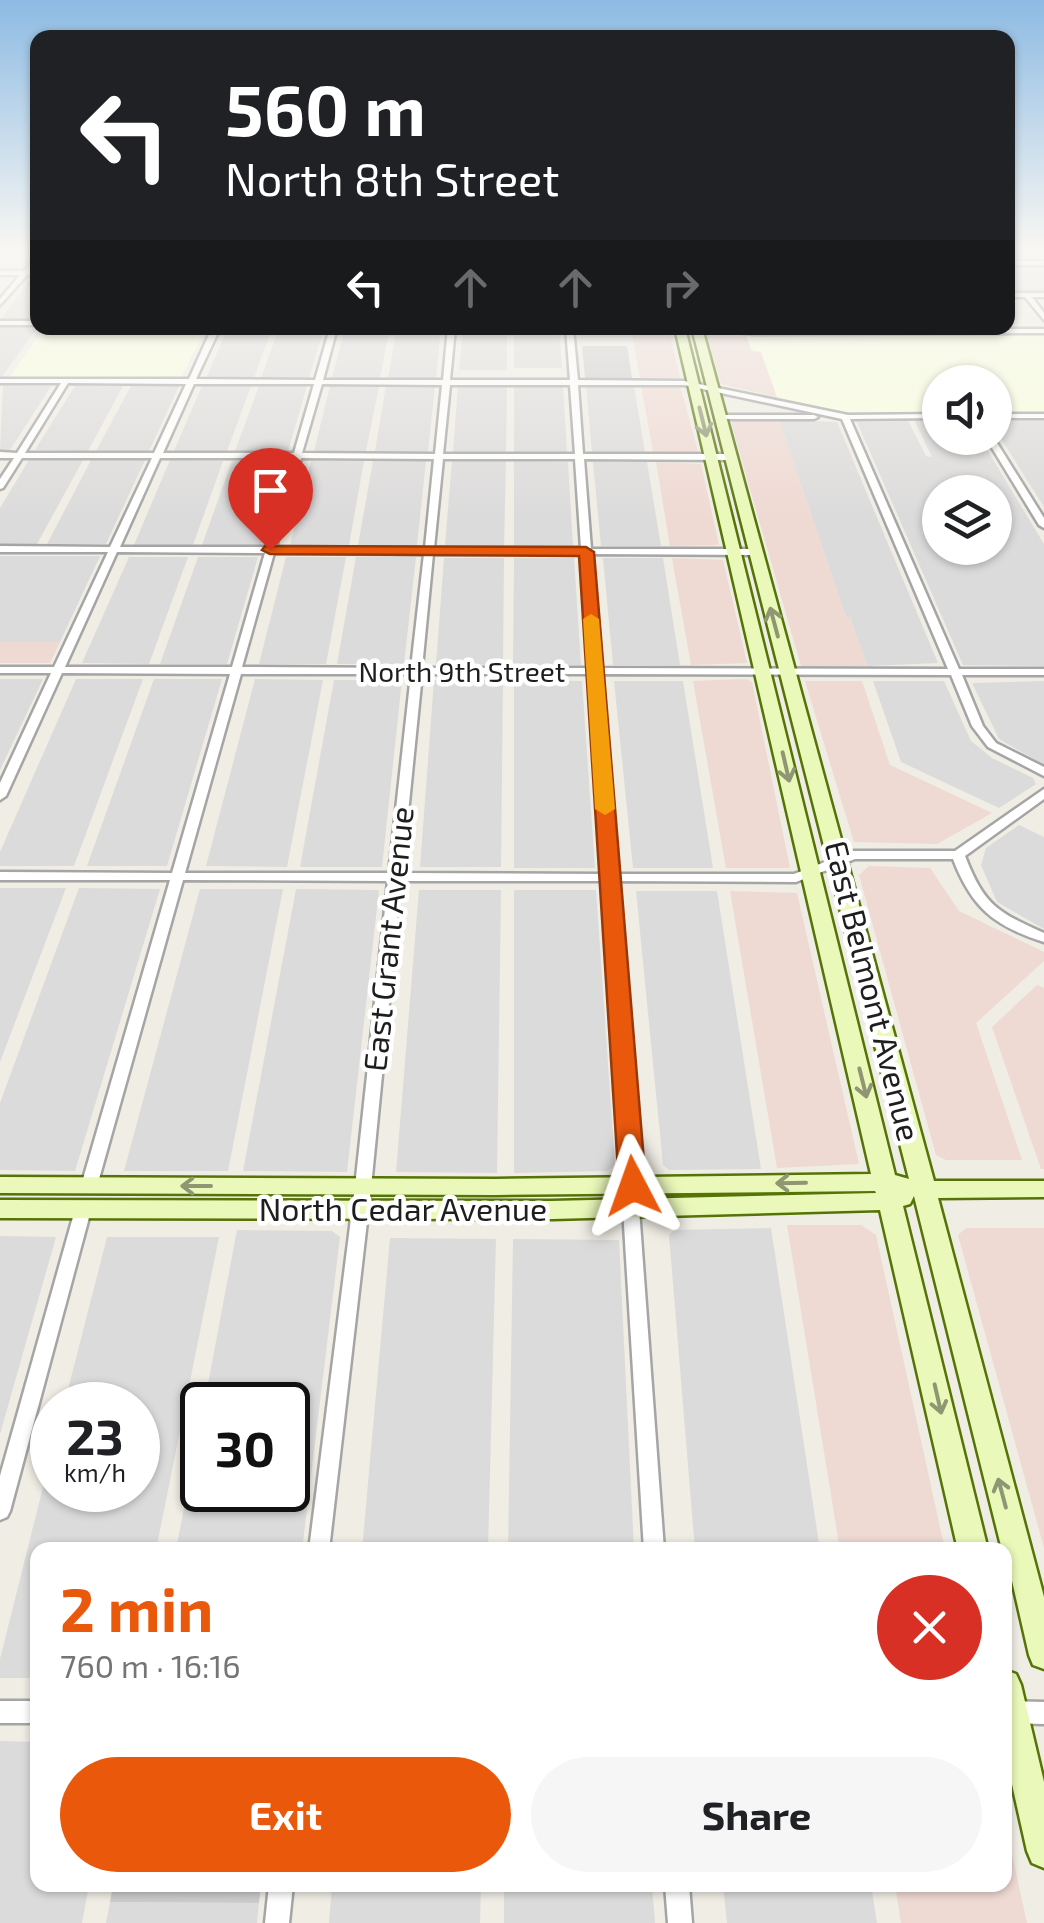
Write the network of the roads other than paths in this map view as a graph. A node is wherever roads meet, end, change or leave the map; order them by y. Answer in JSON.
{"nodes":[{"id":1,"x":211,"y":340,"type":"edge"},
{"id":2,"x":331,"y":340,"type":"edge"},
{"id":3,"x":451,"y":340,"type":"edge"},
{"id":4,"x":571,"y":340,"type":"edge"},
{"id":5,"x":683,"y":340,"type":"edge"},
{"id":6,"x":700,"y":340,"type":"edge"},
{"id":7,"x":0,"y":381,"type":"edge"},
{"id":8,"x":66,"y":381,"type":"junction"},
{"id":9,"x":192,"y":381,"type":"junction"},
{"id":10,"x":318,"y":382,"type":"junction"},
{"id":11,"x":446,"y":382,"type":"junction"},
{"id":12,"x":574,"y":383,"type":"junction"},
{"id":13,"x":694,"y":384,"type":"junction"},
{"id":14,"x":712,"y":387,"type":"junction"},
{"id":15,"x":845,"y":416,"type":"junction"},
{"id":16,"x":922,"y":416,"type":"edge"},
{"id":17,"x":1012,"y":416,"type":"edge"},
{"id":18,"x":1044,"y":416,"type":"edge"},
{"id":19,"x":720,"y":417,"type":"junction"},
{"id":20,"x":0,"y":455,"type":"edge"},
{"id":21,"x":20,"y":455,"type":"junction"},
{"id":22,"x":157,"y":455,"type":"junction"},
{"id":23,"x":297,"y":455,"type":"junction"},
{"id":24,"x":1001,"y":455,"type":"edge"},
{"id":25,"x":439,"y":456,"type":"junction"},
{"id":26,"x":579,"y":457,"type":"junction"},
{"id":27,"x":712,"y":457,"type":"junction"},
{"id":28,"x":730,"y":457,"type":"junction"},
{"id":29,"x":0,"y":486,"type":"edge"},
{"id":30,"x":1044,"y":525,"type":"edge"},
{"id":31,"x":0,"y":550,"type":"edge"},
{"id":32,"x":114,"y":550,"type":"junction"},
{"id":33,"x":270,"y":550,"type":"junction"},
{"id":34,"x":429,"y":551,"type":"junction"},
{"id":35,"x":586,"y":552,"type":"junction"},
{"id":36,"x":734,"y":552,"type":"junction"},
{"id":37,"x":755,"y":552,"type":"junction"},
{"id":38,"x":0,"y":670,"type":"edge"},
{"id":39,"x":58,"y":671,"type":"junction"},
{"id":40,"x":236,"y":672,"type":"junction"},
{"id":41,"x":416,"y":672,"type":"junction"},
{"id":42,"x":595,"y":672,"type":"junction"},
{"id":43,"x":776,"y":672,"type":"junction"},
{"id":44,"x":953,"y":672,"type":"junction"},
{"id":45,"x":1044,"y":672,"type":"edge"},
{"id":46,"x":1044,"y":772,"type":"edge"},
{"id":47,"x":1044,"y":792,"type":"edge"},
{"id":48,"x":0,"y":796,"type":"edge"},
{"id":49,"x":958,"y":855,"type":"junction"},
{"id":50,"x":840,"y":860,"type":"junction"},
{"id":51,"x":811,"y":872,"type":"junction"},
{"id":52,"x":0,"y":876,"type":"edge"},
{"id":53,"x":178,"y":876,"type":"junction"},
{"id":54,"x":395,"y":878,"type":"junction"},
{"id":55,"x":610,"y":878,"type":"junction"},
{"id":56,"x":1044,"y":938,"type":"edge"},
{"id":57,"x":0,"y":1185,"type":"edge"},
{"id":58,"x":1044,"y":1189,"type":"edge"},
{"id":59,"x":923,"y":1190,"type":"junction"},
{"id":60,"x":889,"y":1192,"type":"junction"},
{"id":61,"x":632,"y":1197,"type":"junction"},
{"id":62,"x":86,"y":1198,"type":"junction"},
{"id":63,"x":361,"y":1199,"type":"junction"},
{"id":64,"x":0,"y":1210,"type":"edge"},
{"id":65,"x":0,"y":1510,"type":"edge"},
{"id":66,"x":320,"y":1542,"type":"edge"},
{"id":67,"x":654,"y":1542,"type":"edge"},
{"id":68,"x":971,"y":1542,"type":"edge"},
{"id":69,"x":1044,"y":1656,"type":"edge"},
{"id":70,"x":1016,"y":1706,"type":"edge"},
{"id":71,"x":0,"y":1712,"type":"edge"},
{"id":72,"x":30,"y":1712,"type":"edge"},
{"id":73,"x":1044,"y":1851,"type":"edge"},
{"id":74,"x":280,"y":1892,"type":"edge"},
{"id":75,"x":678,"y":1892,"type":"edge"},
{"id":76,"x":277,"y":1923,"type":"edge"},
{"id":77,"x":680,"y":1923,"type":"edge"}],
"edges":[{"from":1,"to":9,"type":"street"},
{"from":2,"to":10,"type":"street"},
{"from":3,"to":11,"type":"street","name":"East Grant Avenue"},
{"from":4,"to":12,"type":"street"},
{"from":5,"to":13,"type":"main road","name":"East Belmont Avenue"},
{"from":6,"to":14,"type":"main road","name":"East Belmont Avenue"},
{"from":7,"to":8,"type":"street"},
{"from":8,"to":9,"type":"street"},
{"from":8,"to":21,"type":"street"},
{"from":9,"to":10,"type":"street"},
{"from":9,"to":22,"type":"street"},
{"from":10,"to":11,"type":"street"},
{"from":10,"to":23,"type":"street"},
{"from":11,"to":12,"type":"street"},
{"from":11,"to":25,"type":"street","name":"East Grant Avenue"},
{"from":12,"to":13,"type":"street"},
{"from":12,"to":26,"type":"street"},
{"from":13,"to":14,"type":"street"},
{"from":13,"to":27,"type":"main road","name":"East Belmont Avenue","one_way":true},
{"from":14,"to":15,"type":"street"},
{"from":14,"to":19,"type":"main road","name":"East Belmont Avenue"},
{"from":15,"to":16,"type":"street"},
{"from":15,"to":19,"type":"street"},
{"from":15,"to":44,"type":"street"},
{"from":17,"to":18,"type":"street"},
{"from":19,"to":28,"type":"main road","name":"East Belmont Avenue"},
{"from":20,"to":21,"type":"street"},
{"from":21,"to":22,"type":"street"},
{"from":21,"to":29,"type":"street"},
{"from":22,"to":23,"type":"street"},
{"from":22,"to":32,"type":"street"},
{"from":23,"to":25,"type":"street"},
{"from":23,"to":33,"type":"street"},
{"from":24,"to":30,"type":"street"},
{"from":25,"to":26,"type":"street"},
{"from":25,"to":34,"type":"street","name":"East Grant Avenue"},
{"from":26,"to":27,"type":"street"},
{"from":26,"to":35,"type":"street"},
{"from":27,"to":28,"type":"street"},
{"from":27,"to":36,"type":"main road","name":"East Belmont Avenue"},
{"from":28,"to":37,"type":"main road","name":"East Belmont Avenue"},
{"from":31,"to":32,"type":"street"},
{"from":32,"to":33,"type":"street"},
{"from":32,"to":39,"type":"street"},
{"from":33,"to":34,"type":"street"},
{"from":33,"to":40,"type":"street"},
{"from":34,"to":35,"type":"street"},
{"from":34,"to":41,"type":"street","name":"East Grant Avenue"},
{"from":35,"to":36,"type":"street"},
{"from":35,"to":42,"type":"street"},
{"from":36,"to":37,"type":"street"},
{"from":36,"to":43,"type":"main road","name":"East Belmont Avenue"},
{"from":43,"to":37,"type":"main road","name":"East Belmont Avenue","one_way":true},
{"from":38,"to":39,"type":"street","name":"North 9th Street"},
{"from":39,"to":40,"type":"street","name":"North 9th Street"},
{"from":39,"to":48,"type":"street"},
{"from":40,"to":41,"type":"street","name":"North 9th Street"},
{"from":40,"to":53,"type":"street"},
{"from":41,"to":42,"type":"street","name":"North 9th Street"},
{"from":41,"to":54,"type":"street","name":"East Grant Avenue"},
{"from":42,"to":43,"type":"street","name":"North 9th Street"},
{"from":42,"to":55,"type":"street"},
{"from":43,"to":44,"type":"street","name":"North 9th Street"},
{"from":43,"to":50,"type":"main road","name":"East Belmont Avenue"},
{"from":43,"to":51,"type":"main road","name":"East Belmont Avenue","one_way":true},
{"from":44,"to":45,"type":"street","name":"North 9th Street"},
{"from":44,"to":46,"type":"street"},
{"from":47,"to":49,"type":"street"},
{"from":49,"to":50,"type":"street"},
{"from":49,"to":56,"type":"street"},
{"from":50,"to":51,"type":"street"},
{"from":50,"to":59,"type":"main road","name":"East Belmont Avenue"},
{"from":51,"to":55,"type":"street"},
{"from":51,"to":60,"type":"main road","name":"East Belmont Avenue","one_way":true},
{"from":52,"to":53,"type":"street"},
{"from":53,"to":54,"type":"street"},
{"from":53,"to":62,"type":"street"},
{"from":54,"to":55,"type":"street"},
{"from":54,"to":63,"type":"street","name":"East Grant Avenue"},
{"from":55,"to":61,"type":"street"},
{"from":57,"to":62,"type":"main road","name":"North Cedar Avenue"},
{"from":58,"to":59,"type":"main road","name":"North Cedar Avenue"},
{"from":59,"to":60,"type":"main road","name":"North Cedar Avenue"},
{"from":69,"to":59,"type":"main road","name":"East Belmont Avenue","one_way":true},
{"from":60,"to":61,"type":"main road","name":"North Cedar Avenue"},
{"from":60,"to":68,"type":"main road","name":"East Belmont Avenue","one_way":true},
{"from":61,"to":63,"type":"main road","name":"North Cedar Avenue"},
{"from":61,"to":67,"type":"street"},
{"from":62,"to":63,"type":"main road","name":"North Cedar Avenue"},
{"from":62,"to":64,"type":"main road","name":"North Cedar Avenue"},
{"from":62,"to":65,"type":"street"},
{"from":63,"to":66,"type":"street","name":"East Grant Avenue"},
{"from":70,"to":73,"type":"main road"},
{"from":71,"to":72,"type":"street"},
{"from":74,"to":76,"type":"street"},
{"from":75,"to":77,"type":"street"}]}
